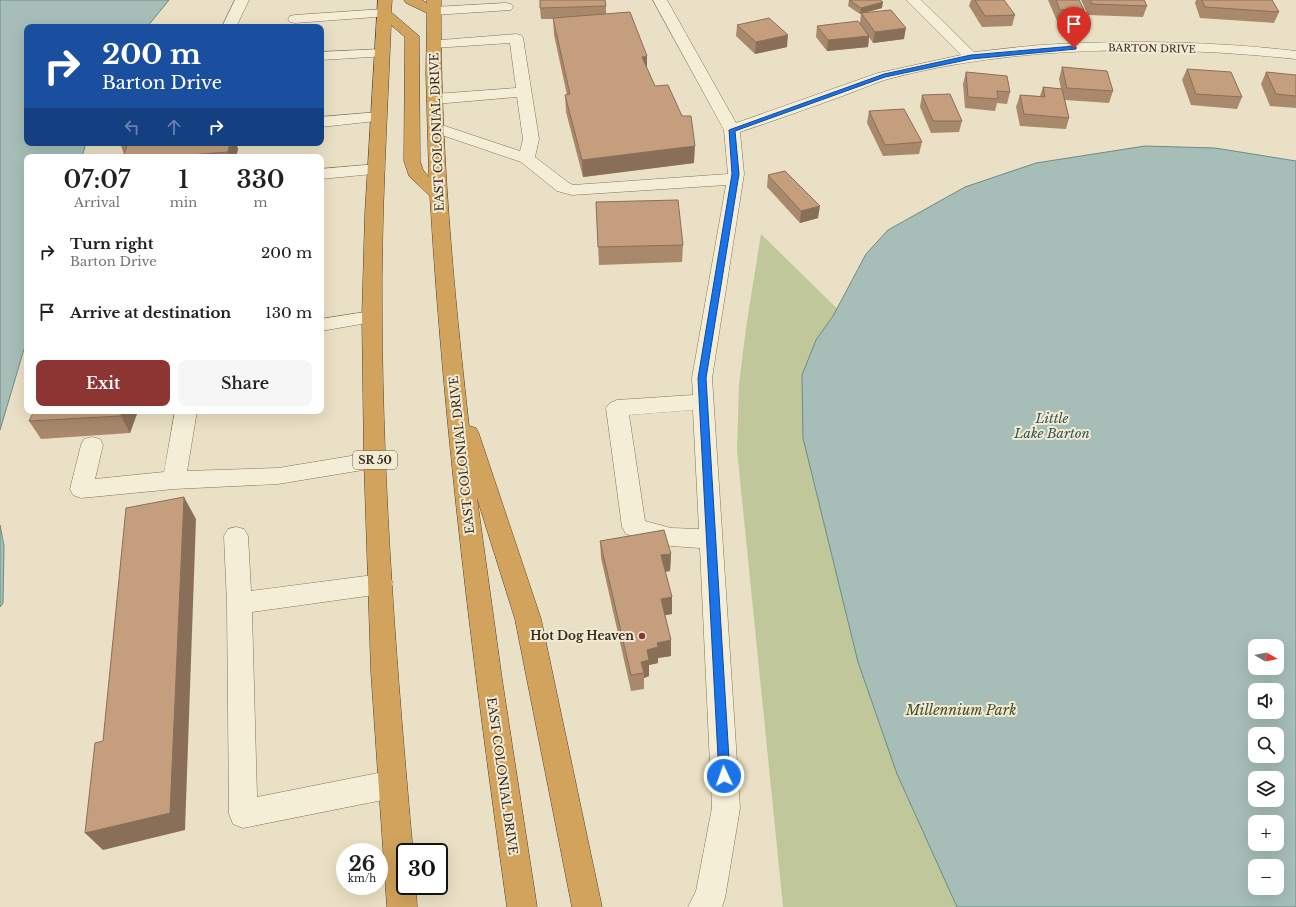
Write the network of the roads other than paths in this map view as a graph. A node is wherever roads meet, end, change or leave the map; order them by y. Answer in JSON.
{"nodes":[{"id":1,"x":242,"y":0,"type":"edge"},
{"id":2,"x":411,"y":0,"type":"edge"},
{"id":3,"x":660,"y":0,"type":"edge"},
{"id":4,"x":914,"y":0,"type":"edge"},
{"id":5,"x":385,"y":6,"type":"edge"},
{"id":6,"x":434,"y":6,"type":"edge"},
{"id":7,"x":506,"y":9,"type":"edge"},
{"id":8,"x":295,"y":17,"type":"edge"},
{"id":9,"x":230,"y":24,"type":"edge"},
{"id":10,"x":434,"y":44,"type":"junction"},
{"id":11,"x":382,"y":53,"type":"junction"},
{"id":12,"x":1296,"y":55,"type":"edge"},
{"id":13,"x":324,"y":56,"type":"edge"},
{"id":14,"x":971,"y":57,"type":"junction"},
{"id":15,"x":524,"y":92,"type":"junction"},
{"id":16,"x":435,"y":99,"type":"junction"},
{"id":17,"x":379,"y":117,"type":"junction"},
{"id":18,"x":324,"y":122,"type":"edge"},
{"id":19,"x":436,"y":128,"type":"junction"},
{"id":20,"x":732,"y":130,"type":"junction"},
{"id":21,"x":527,"y":159,"type":"junction"},
{"id":22,"x":377,"y":169,"type":"junction"},
{"id":23,"x":324,"y":174,"type":"edge"},
{"id":24,"x":735,"y":179,"type":"junction"},
{"id":25,"x":439,"y":195,"type":"junction"},
{"id":26,"x":372,"y":317,"type":"junction"},
{"id":27,"x":324,"y":325,"type":"edge"},
{"id":28,"x":453,"y":387,"type":"junction"},
{"id":29,"x":704,"y":402,"type":"junction"},
{"id":30,"x":185,"y":414,"type":"edge"},
{"id":31,"x":92,"y":445,"type":"dead end"},
{"id":32,"x":375,"y":460,"type":"junction"},
{"id":33,"x":174,"y":480,"type":"junction"},
{"id":34,"x":236,"y":536,"type":"dead end"},
{"id":35,"x":712,"y":539,"type":"junction"},
{"id":36,"x":381,"y":584,"type":"junction"},
{"id":37,"x":238,"y":603,"type":"junction"},
{"id":38,"x":393,"y":784,"type":"junction"},
{"id":39,"x":402,"y":907,"type":"edge"},
{"id":40,"x":522,"y":907,"type":"edge"},
{"id":41,"x":587,"y":907,"type":"edge"},
{"id":42,"x":703,"y":907,"type":"edge"}],
"edges":[{"from":1,"to":9,"type":"street"},
{"from":2,"to":6,"type":"highway"},
{"from":3,"to":20,"type":"street"},
{"from":4,"to":14,"type":"street"},
{"from":5,"to":8,"type":"street"},
{"from":5,"to":11,"type":"highway","number":"SR 50"},
{"from":5,"to":25,"type":"highway"},
{"from":6,"to":7,"type":"street"},
{"from":6,"to":10,"type":"highway","name":"EAST COLONIAL DRIVE"},
{"from":10,"to":15,"type":"street"},
{"from":10,"to":16,"type":"highway","name":"EAST COLONIAL DRIVE"},
{"from":11,"to":13,"type":"street"},
{"from":11,"to":17,"type":"highway","number":"SR 50"},
{"from":12,"to":14,"type":"street","name":"BARTON DRIVE"},
{"from":14,"to":20,"type":"street","name":"BARTON DRIVE"},
{"from":15,"to":16,"type":"street"},
{"from":15,"to":21,"type":"street"},
{"from":16,"to":19,"type":"highway","name":"EAST COLONIAL DRIVE"},
{"from":17,"to":18,"type":"street"},
{"from":17,"to":22,"type":"highway","number":"SR 50"},
{"from":19,"to":21,"type":"street"},
{"from":19,"to":25,"type":"highway","name":"EAST COLONIAL DRIVE"},
{"from":20,"to":24,"type":"street"},
{"from":21,"to":24,"type":"street"},
{"from":22,"to":23,"type":"street"},
{"from":22,"to":26,"type":"highway","number":"SR 50"},
{"from":24,"to":29,"type":"street"},
{"from":25,"to":28,"type":"highway","name":"EAST COLONIAL DRIVE"},
{"from":26,"to":27,"type":"street"},
{"from":26,"to":32,"type":"highway","number":"SR 50"},
{"from":28,"to":40,"type":"highway","name":"EAST COLONIAL DRIVE"},
{"from":28,"to":41,"type":"highway"},
{"from":29,"to":35,"type":"street"},
{"from":29,"to":35,"type":"street"},
{"from":30,"to":33,"type":"street"},
{"from":31,"to":33,"type":"street"},
{"from":32,"to":33,"type":"street"},
{"from":32,"to":36,"type":"highway","number":"SR 50"},
{"from":34,"to":37,"type":"street"},
{"from":35,"to":42,"type":"street"},
{"from":36,"to":37,"type":"street"},
{"from":36,"to":38,"type":"highway","number":"SR 50"},
{"from":37,"to":38,"type":"street"},
{"from":38,"to":39,"type":"highway","number":"SR 50"}]}
